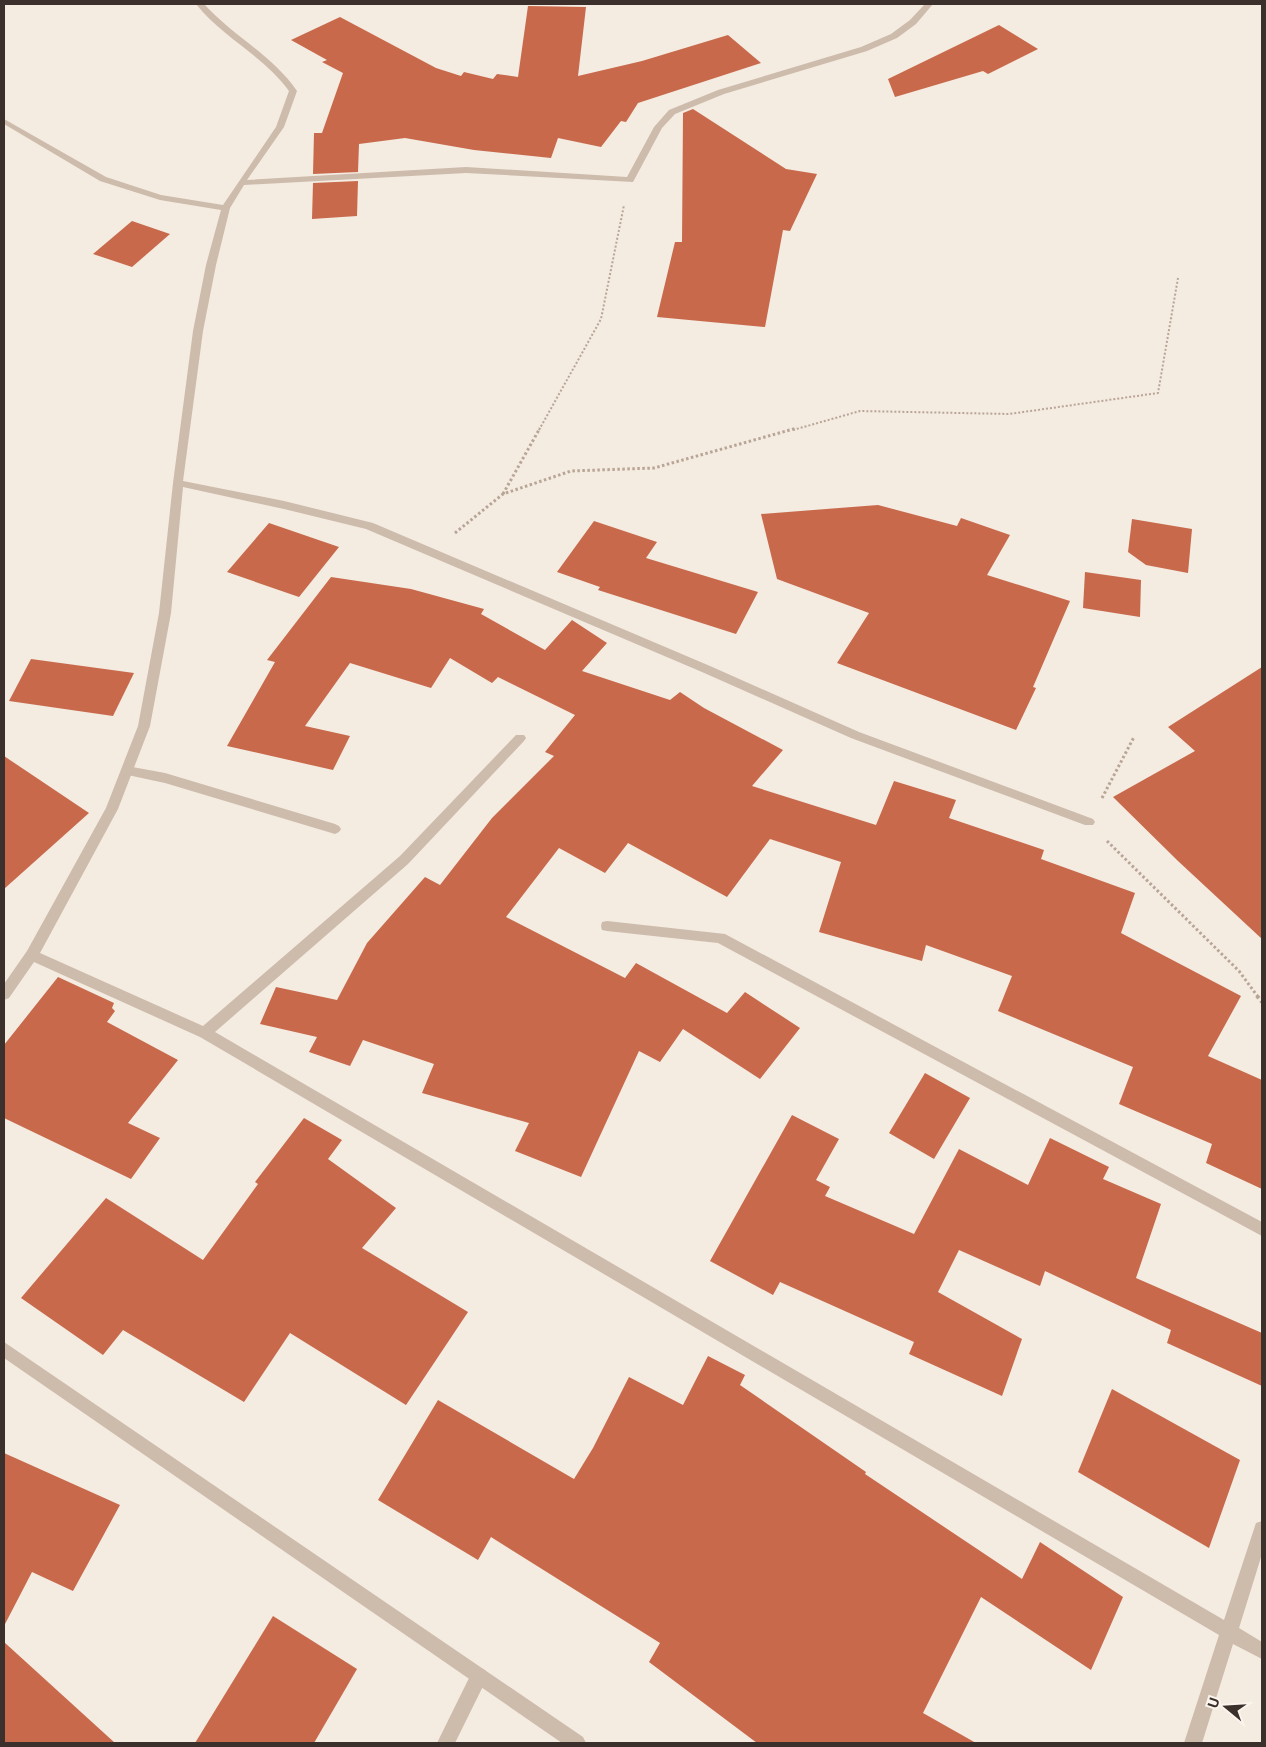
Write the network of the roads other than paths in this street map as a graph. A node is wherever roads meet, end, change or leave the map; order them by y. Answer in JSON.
{"nodes":[{"id":1,"x":200,"y":4,"type":"edge"},
{"id":2,"x":929,"y":4,"type":"edge"},
{"id":3,"x":4,"y":121,"type":"edge"},
{"id":4,"x":241,"y":183,"type":"junction"},
{"id":5,"x":226,"y":208,"type":"junction"},
{"id":6,"x":178,"y":483,"type":"junction"},
{"id":7,"x":520,"y":738,"type":"dead end"},
{"id":8,"x":127,"y":771,"type":"junction"},
{"id":9,"x":1089,"y":822,"type":"road end"},
{"id":10,"x":335,"y":830,"type":"dead end"},
{"id":11,"x":607,"y":926,"type":"dead end"},
{"id":12,"x":32,"y":955,"type":"junction"},
{"id":13,"x":4,"y":994,"type":"edge"},
{"id":14,"x":205,"y":1033,"type":"junction"},
{"id":15,"x":1262,"y":1229,"type":"edge"},
{"id":16,"x":4,"y":1349,"type":"edge"},
{"id":17,"x":1262,"y":1530,"type":"edge"},
{"id":18,"x":1230,"y":1632,"type":"junction"},
{"id":19,"x":1262,"y":1651,"type":"edge"},
{"id":20,"x":479,"y":1676,"type":"junction"},
{"id":21,"x":446,"y":1743,"type":"edge"},
{"id":22,"x":577,"y":1743,"type":"edge"},
{"id":23,"x":1193,"y":1743,"type":"edge"}],
"edges":[{"from":1,"to":4,"type":"street"},
{"from":2,"to":4,"type":"street"},
{"from":3,"to":5,"type":"street"},
{"from":4,"to":5,"type":"street"},
{"from":5,"to":6,"type":"street"},
{"from":6,"to":8,"type":"street"},
{"from":6,"to":9,"type":"street"},
{"from":7,"to":14,"type":"street"},
{"from":8,"to":10,"type":"street"},
{"from":8,"to":12,"type":"street"},
{"from":11,"to":15,"type":"street"},
{"from":12,"to":13,"type":"street"},
{"from":12,"to":14,"type":"street"},
{"from":14,"to":18,"type":"street"},
{"from":16,"to":20,"type":"street"},
{"from":17,"to":18,"type":"street"},
{"from":18,"to":19,"type":"street"},
{"from":18,"to":23,"type":"street"},
{"from":20,"to":21,"type":"street"},
{"from":20,"to":22,"type":"street"}]}
